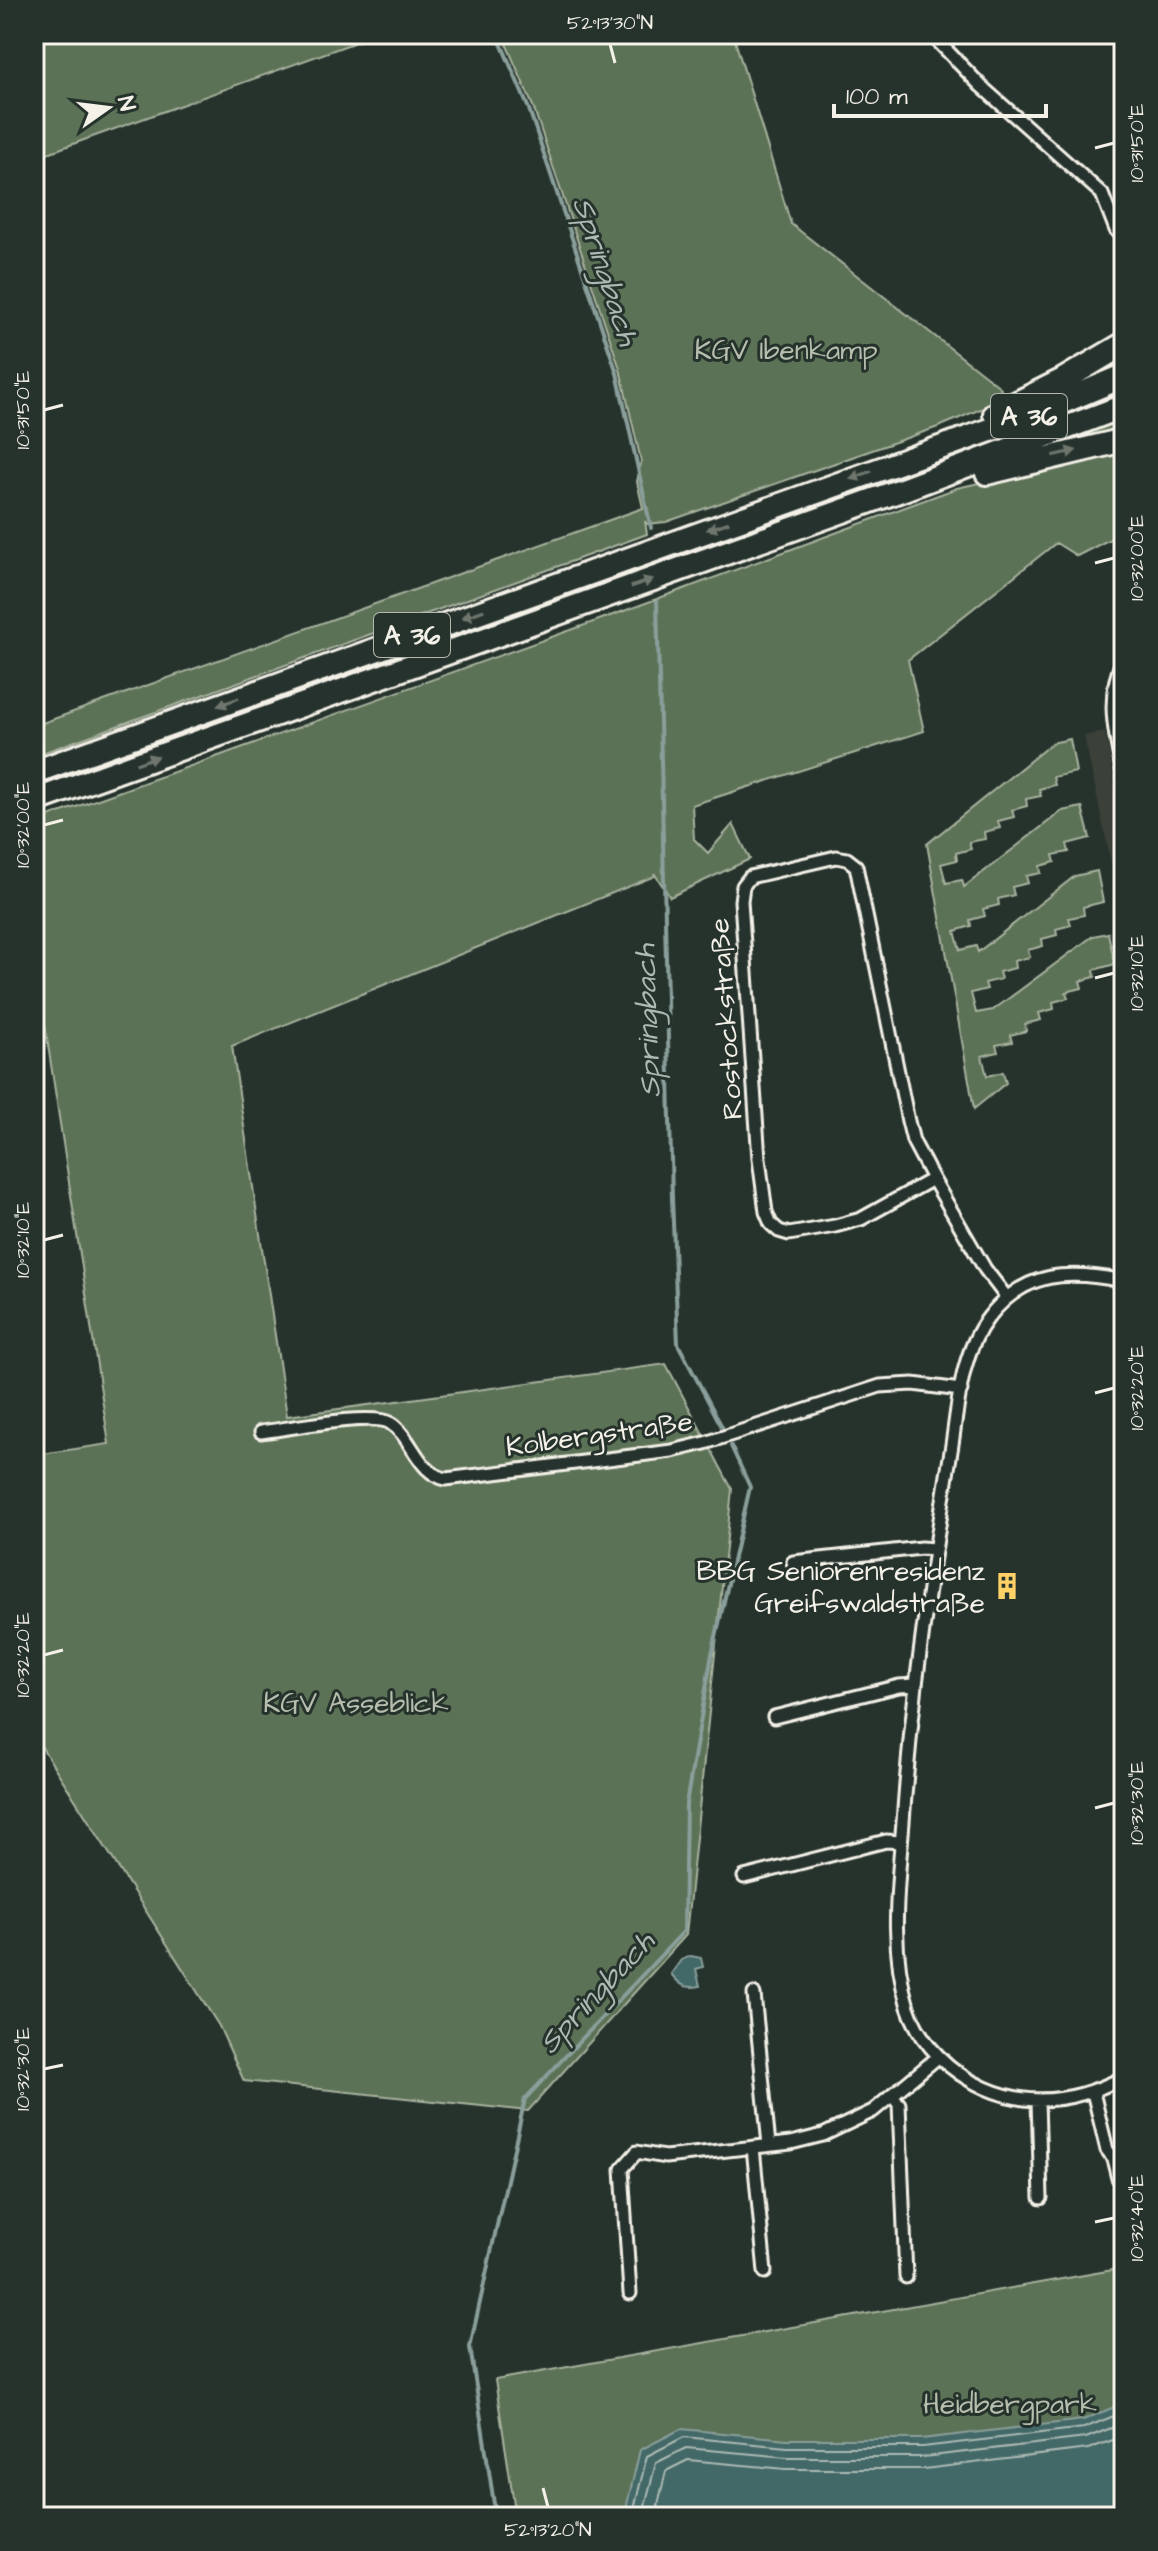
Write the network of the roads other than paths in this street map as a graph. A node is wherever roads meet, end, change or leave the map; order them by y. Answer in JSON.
{"nodes":[{"id":1,"x":931,"y":34,"type":"edge"},
{"id":2,"x":1124,"y":237,"type":"edge"},
{"id":3,"x":1124,"y":344,"type":"edge"},
{"id":4,"x":1124,"y":376,"type":"edge"},
{"id":5,"x":1124,"y":406,"type":"edge"},
{"id":6,"x":1124,"y":440,"type":"edge"},
{"id":7,"x":931,"y":450,"type":"junction"},
{"id":8,"x":907,"y":488,"type":"junction"},
{"id":9,"x":1124,"y":658,"type":"edge"},
{"id":10,"x":34,"y":772,"type":"edge"},
{"id":11,"x":1124,"y":778,"type":"edge"},
{"id":12,"x":34,"y":801,"type":"edge"},
{"id":13,"x":933,"y":1179,"type":"junction"},
{"id":14,"x":1124,"y":1281,"type":"edge"},
{"id":15,"x":1007,"y":1298,"type":"junction"},
{"id":16,"x":961,"y":1390,"type":"junction"},
{"id":17,"x":261,"y":1432,"type":"dead end"},
{"id":18,"x":935,"y":1549,"type":"junction"},
{"id":19,"x":793,"y":1562,"type":"dead end"},
{"id":20,"x":915,"y":1685,"type":"junction"},
{"id":21,"x":774,"y":1717,"type":"dead end"},
{"id":22,"x":901,"y":1842,"type":"junction"},
{"id":23,"x":744,"y":1877,"type":"dead end"},
{"id":24,"x":754,"y":1994,"type":"dead end"},
{"id":25,"x":938,"y":2057,"type":"junction"},
{"id":26,"x":1124,"y":2077,"type":"edge"},
{"id":27,"x":1093,"y":2092,"type":"junction"},
{"id":28,"x":893,"y":2097,"type":"junction"},
{"id":29,"x":1038,"y":2101,"type":"junction"},
{"id":30,"x":769,"y":2145,"type":"junction"},
{"id":31,"x":753,"y":2147,"type":"junction"},
{"id":32,"x":1124,"y":2187,"type":"edge"},
{"id":33,"x":1041,"y":2198,"type":"dead end"},
{"id":34,"x":765,"y":2272,"type":"dead end"},
{"id":35,"x":906,"y":2277,"type":"dead end"},
{"id":36,"x":630,"y":2293,"type":"dead end"}],
"edges":[{"from":1,"to":2,"type":"street"},
{"from":3,"to":7,"type":"highway"},
{"from":4,"to":7,"type":"highway","number":"A 36"},
{"from":5,"to":8,"type":"highway","number":"A 36"},
{"from":8,"to":6,"type":"highway","one_way":true},
{"from":7,"to":10,"type":"highway","number":"A 36","one_way":true},
{"from":12,"to":8,"type":"highway","number":"A 36","one_way":true},
{"from":9,"to":11,"type":"street"},
{"from":13,"to":13,"type":"street","name":"Rostockstraße"},
{"from":13,"to":15,"type":"street","name":"Rostockstraße"},
{"from":14,"to":15,"type":"street"},
{"from":15,"to":16,"type":"street"},
{"from":16,"to":17,"type":"street","name":"Kolbergstraße"},
{"from":16,"to":18,"type":"street"},
{"from":18,"to":19,"type":"street"},
{"from":18,"to":20,"type":"street"},
{"from":20,"to":21,"type":"street"},
{"from":20,"to":22,"type":"street"},
{"from":22,"to":23,"type":"street"},
{"from":22,"to":25,"type":"street"},
{"from":24,"to":30,"type":"street"},
{"from":25,"to":28,"type":"street"},
{"from":25,"to":29,"type":"street"},
{"from":26,"to":27,"type":"street"},
{"from":27,"to":29,"type":"street"},
{"from":27,"to":32,"type":"street"},
{"from":28,"to":30,"type":"street"},
{"from":28,"to":35,"type":"street"},
{"from":29,"to":33,"type":"street"},
{"from":30,"to":31,"type":"street"},
{"from":31,"to":34,"type":"street"},
{"from":31,"to":36,"type":"street"}]}
